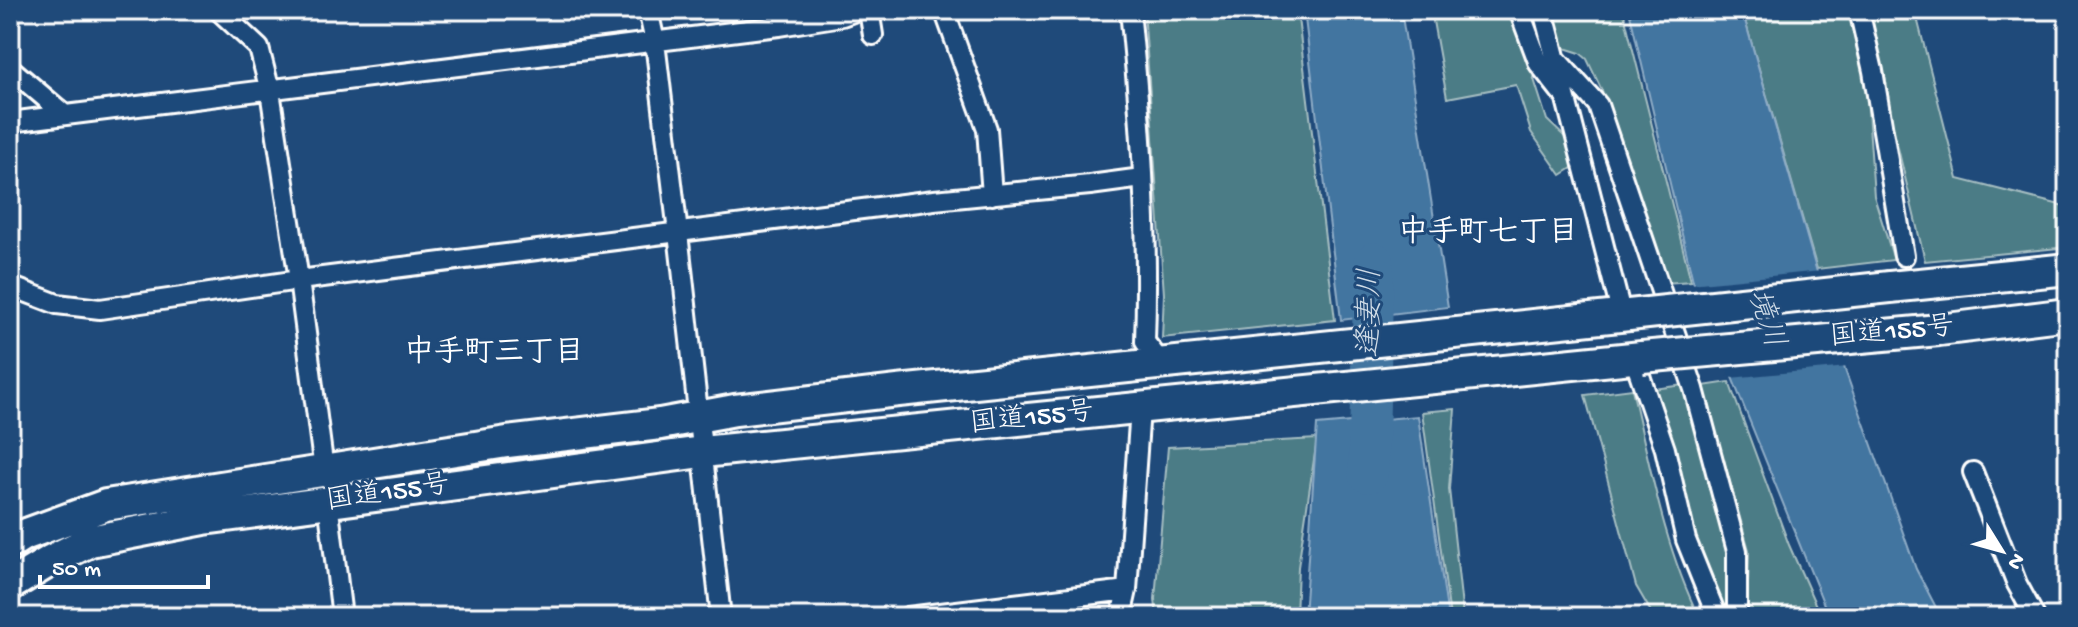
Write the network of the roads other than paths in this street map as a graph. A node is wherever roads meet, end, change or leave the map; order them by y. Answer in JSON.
{"nodes":[{"id":1,"x":648,"y":10,"type":"edge"},
{"id":2,"x":858,"y":10,"type":"edge"},
{"id":3,"x":869,"y":10,"type":"edge"},
{"id":4,"x":944,"y":10,"type":"edge"},
{"id":5,"x":1130,"y":10,"type":"edge"},
{"id":6,"x":1519,"y":10,"type":"edge"},
{"id":7,"x":1543,"y":10,"type":"edge"},
{"id":8,"x":1859,"y":10,"type":"edge"},
{"id":9,"x":222,"y":11,"type":"edge"},
{"id":10,"x":778,"y":18,"type":"edge"},
{"id":11,"x":873,"y":35,"type":"dead end"},
{"id":12,"x":655,"y":42,"type":"junction"},
{"id":13,"x":1556,"y":59,"type":"junction"},
{"id":14,"x":10,"y":68,"type":"edge"},
{"id":15,"x":270,"y":91,"type":"junction"},
{"id":16,"x":1565,"y":98,"type":"junction"},
{"id":17,"x":64,"y":114,"type":"junction"},
{"id":18,"x":10,"y":122,"type":"edge"},
{"id":19,"x":1142,"y":178,"type":"junction"},
{"id":20,"x":992,"y":195,"type":"junction"},
{"id":21,"x":678,"y":233,"type":"junction"},
{"id":22,"x":1904,"y":256,"type":"dead end"},
{"id":23,"x":2068,"y":269,"type":"edge"},
{"id":24,"x":299,"y":280,"type":"junction"},
{"id":25,"x":10,"y":286,"type":"edge"},
{"id":26,"x":2068,"y":314,"type":"edge"},
{"id":27,"x":1622,"y":316,"type":"junction"},
{"id":28,"x":1635,"y":358,"type":"junction"},
{"id":29,"x":1163,"y":365,"type":"junction"},
{"id":30,"x":1150,"y":408,"type":"junction"},
{"id":31,"x":697,"y":418,"type":"junction"},
{"id":32,"x":702,"y":452,"type":"junction"},
{"id":33,"x":324,"y":470,"type":"junction"},
{"id":34,"x":1973,"y":472,"type":"dead end"},
{"id":35,"x":328,"y":502,"type":"junction"},
{"id":36,"x":10,"y":543,"type":"edge"},
{"id":37,"x":10,"y":585,"type":"edge"},
{"id":38,"x":1127,"y":590,"type":"junction"},
{"id":39,"x":342,"y":617,"type":"edge"},
{"id":40,"x":721,"y":617,"type":"edge"},
{"id":41,"x":908,"y":617,"type":"edge"},
{"id":42,"x":1121,"y":617,"type":"edge"},
{"id":43,"x":1130,"y":617,"type":"edge"},
{"id":44,"x":1717,"y":617,"type":"edge"},
{"id":45,"x":1737,"y":617,"type":"edge"},
{"id":46,"x":2035,"y":617,"type":"edge"}],
"edges":[{"from":1,"to":12,"type":"street"},
{"from":2,"to":10,"type":"street"},
{"from":3,"to":11,"type":"street"},
{"from":4,"to":20,"type":"street"},
{"from":5,"to":19,"type":"street"},
{"from":6,"to":16,"type":"street"},
{"from":7,"to":13,"type":"street"},
{"from":8,"to":22,"type":"street"},
{"from":9,"to":15,"type":"street"},
{"from":10,"to":12,"type":"street"},
{"from":12,"to":15,"type":"street"},
{"from":12,"to":21,"type":"street"},
{"from":13,"to":16,"type":"street"},
{"from":13,"to":45,"type":"street"},
{"from":14,"to":17,"type":"street"},
{"from":15,"to":17,"type":"street"},
{"from":15,"to":24,"type":"street"},
{"from":16,"to":27,"type":"street"},
{"from":17,"to":18,"type":"street"},
{"from":19,"to":20,"type":"street"},
{"from":19,"to":29,"type":"street"},
{"from":20,"to":21,"type":"street"},
{"from":21,"to":24,"type":"street"},
{"from":21,"to":31,"type":"street"},
{"from":23,"to":27,"type":"highway","name":"国道155号","bridge":true},
{"from":24,"to":25,"type":"street"},
{"from":24,"to":33,"type":"street"},
{"from":26,"to":28,"type":"highway","name":"国道155号","bridge":true},
{"from":27,"to":29,"type":"highway","name":"国道155号"},
{"from":28,"to":30,"type":"highway","name":"国道155号"},
{"from":28,"to":44,"type":"street"},
{"from":29,"to":31,"type":"highway","name":"国道155号"},
{"from":30,"to":32,"type":"highway","name":"国道155号"},
{"from":30,"to":38,"type":"street"},
{"from":31,"to":32,"type":"street"},
{"from":31,"to":33,"type":"highway","name":"国道155号"},
{"from":32,"to":35,"type":"highway","name":"国道155号"},
{"from":32,"to":40,"type":"street"},
{"from":33,"to":36,"type":"highway","name":"国道155号"},
{"from":34,"to":46,"type":"street"},
{"from":35,"to":37,"type":"highway","name":"国道155号"},
{"from":35,"to":39,"type":"street"},
{"from":38,"to":41,"type":"street"},
{"from":38,"to":42,"type":"street"},
{"from":38,"to":43,"type":"street"}]}
